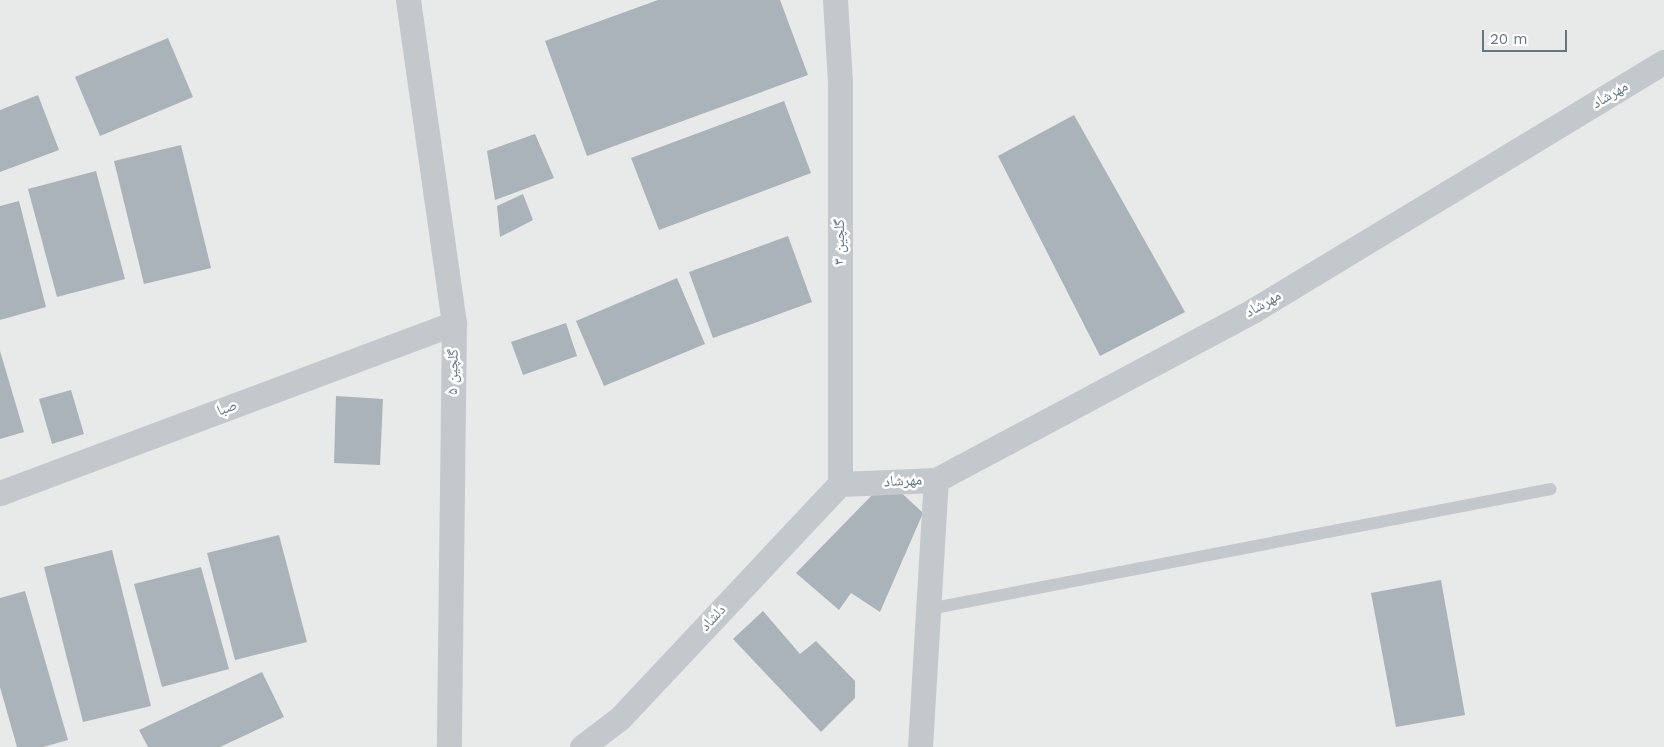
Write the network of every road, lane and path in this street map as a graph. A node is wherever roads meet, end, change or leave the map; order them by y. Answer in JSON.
{"nodes":[{"id":1,"x":408,"y":0,"type":"edge"},
{"id":2,"x":835,"y":0,"type":"edge"},
{"id":3,"x":1664,"y":62,"type":"edge"},
{"id":4,"x":454,"y":323,"type":"junction"},
{"id":5,"x":936,"y":480,"type":"junction"},
{"id":6,"x":840,"y":484,"type":"junction"},
{"id":7,"x":1551,"y":489,"type":"dead end"},
{"id":8,"x":0,"y":493,"type":"edge"},
{"id":9,"x":929,"y":609,"type":"junction"},
{"id":10,"x":449,"y":747,"type":"edge"},
{"id":11,"x":582,"y":747,"type":"edge"},
{"id":12,"x":920,"y":747,"type":"edge"}],
"edges":[{"from":1,"to":4,"type":"street","name":"گلچین ۵"},
{"from":2,"to":6,"type":"street","name":"گلچین ۳"},
{"from":3,"to":5,"type":"street","name":"مهرشاد"},
{"from":4,"to":8,"type":"street","name":"صبا"},
{"from":4,"to":10,"type":"street","name":"گلچین ۵"},
{"from":5,"to":6,"type":"street","name":"مهرشاد"},
{"from":5,"to":9,"type":"street"},
{"from":6,"to":11,"type":"street","name":"دلشاد"},
{"from":7,"to":9,"type":"lane"},
{"from":9,"to":12,"type":"street"}]}
